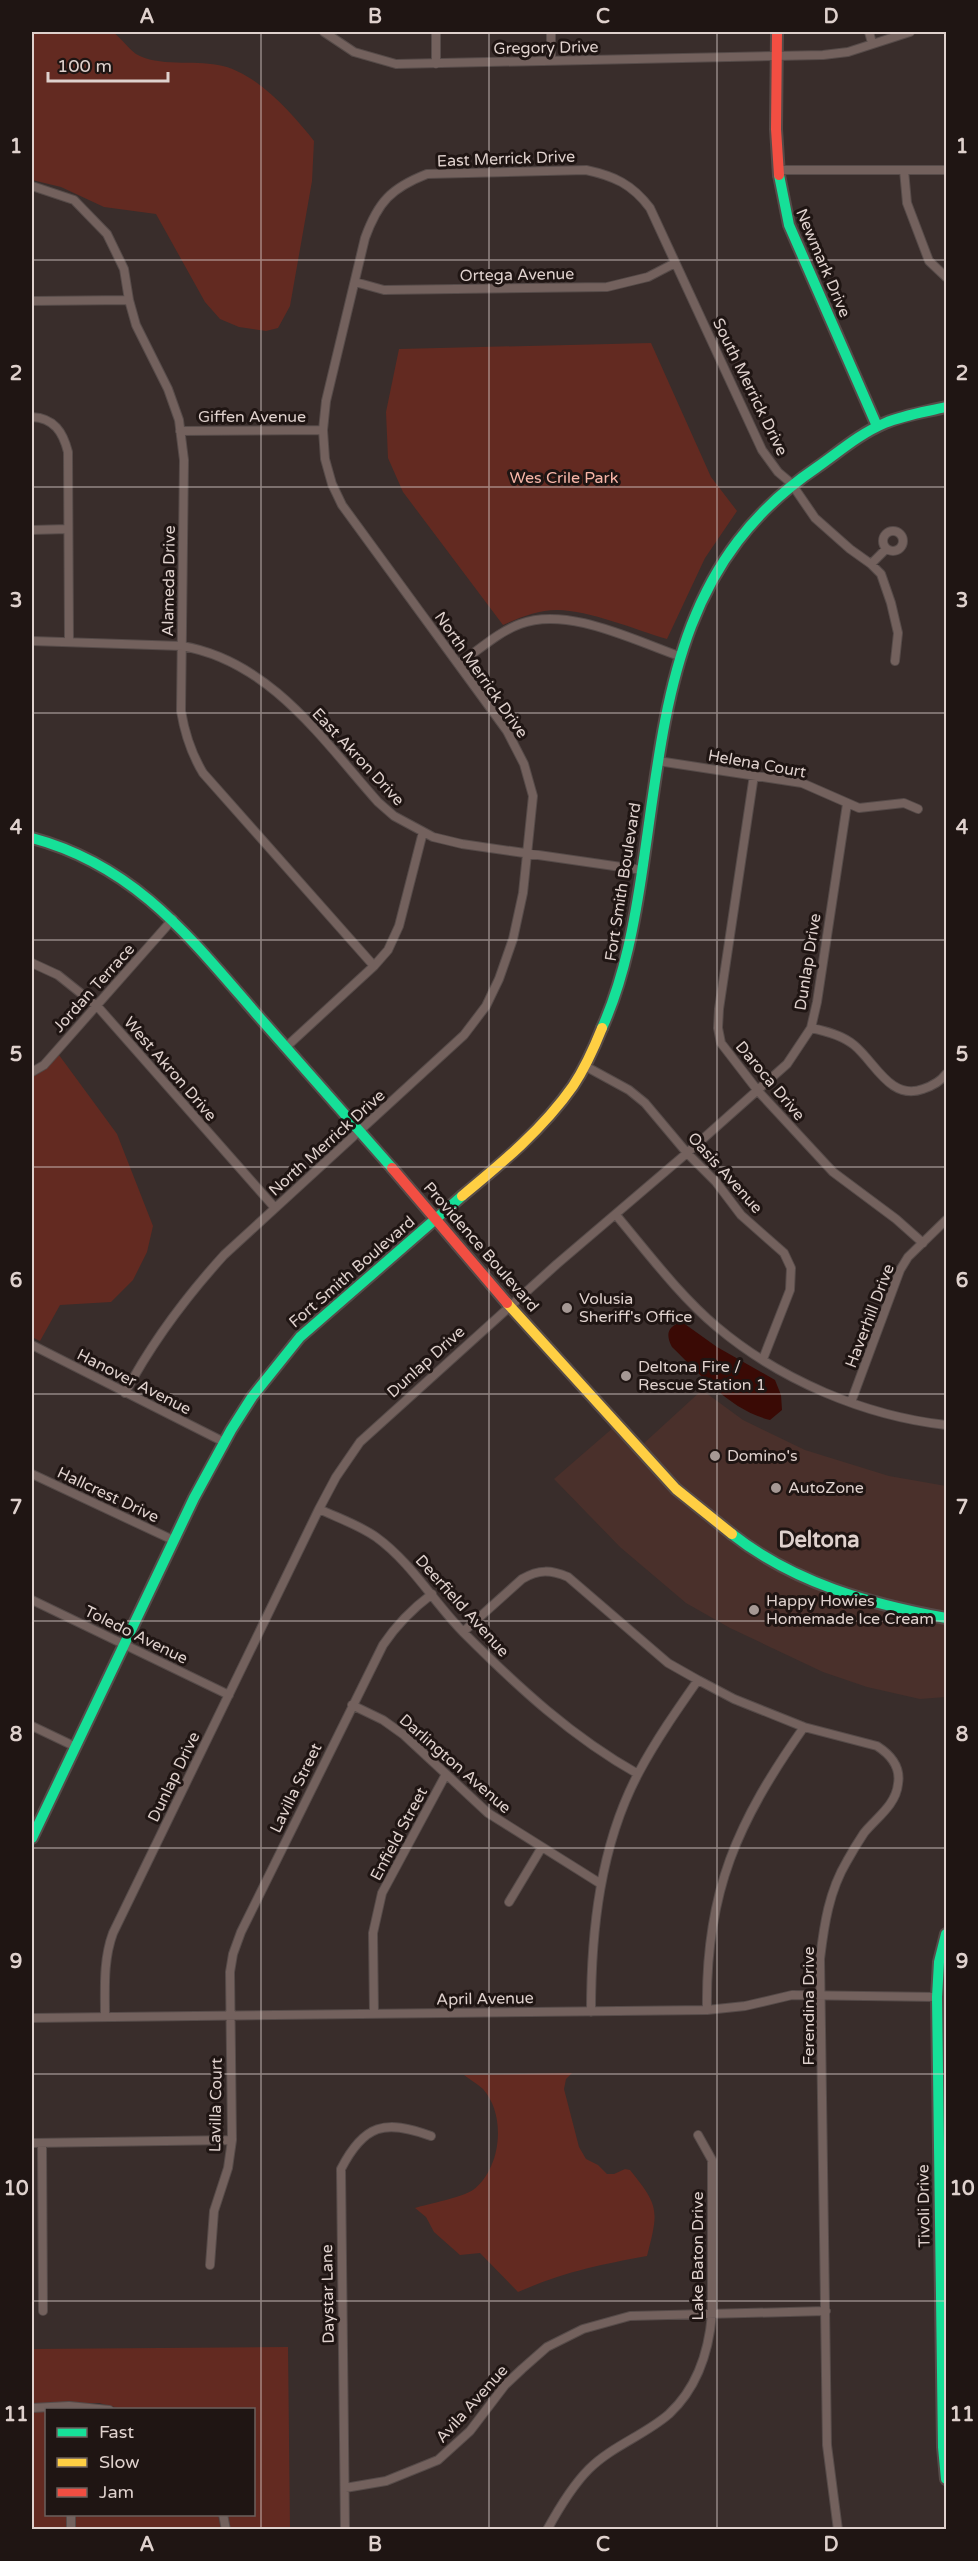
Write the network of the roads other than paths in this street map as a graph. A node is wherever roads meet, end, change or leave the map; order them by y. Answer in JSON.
{"nodes":[{"id":1,"x":324,"y":32,"type":"edge"},
{"id":2,"x":436,"y":32,"type":"edge"},
{"id":3,"x":551,"y":32,"type":"edge"},
{"id":4,"x":777,"y":32,"type":"edge"},
{"id":5,"x":869,"y":32,"type":"edge"},
{"id":6,"x":910,"y":32,"type":"edge"},
{"id":7,"x":872,"y":43,"type":"junction"},
{"id":8,"x":777,"y":57,"type":"junction"},
{"id":9,"x":551,"y":61,"type":"junction"},
{"id":10,"x":436,"y":64,"type":"junction"},
{"id":11,"x":778,"y":170,"type":"junction"},
{"id":12,"x":904,"y":170,"type":"junction"},
{"id":13,"x":946,"y":170,"type":"edge"},
{"id":14,"x":32,"y":186,"type":"edge"},
{"id":15,"x":675,"y":263,"type":"junction"},
{"id":16,"x":946,"y":277,"type":"edge"},
{"id":17,"x":355,"y":282,"type":"junction"},
{"id":18,"x":129,"y":300,"type":"junction"},
{"id":19,"x":32,"y":301,"type":"edge"},
{"id":20,"x":946,"y":406,"type":"edge"},
{"id":21,"x":32,"y":417,"type":"edge"},
{"id":22,"x":878,"y":426,"type":"junction"},
{"id":23,"x":323,"y":430,"type":"junction"},
{"id":24,"x":180,"y":431,"type":"junction"},
{"id":25,"x":791,"y":483,"type":"junction"},
{"id":26,"x":68,"y":529,"type":"junction"},
{"id":27,"x":32,"y":530,"type":"edge"},
{"id":28,"x":886,"y":549,"type":"dead end"},
{"id":29,"x":871,"y":564,"type":"junction"},
{"id":30,"x":32,"y":641,"type":"edge"},
{"id":31,"x":69,"y":642,"type":"junction"},
{"id":32,"x":182,"y":646,"type":"junction"},
{"id":33,"x":679,"y":656,"type":"junction"},
{"id":34,"x":895,"y":661,"type":"dead end"},
{"id":35,"x":458,"y":664,"type":"junction"},
{"id":36,"x":658,"y":761,"type":"junction"},
{"id":37,"x":754,"y":775,"type":"junction"},
{"id":38,"x":847,"y":804,"type":"junction"},
{"id":39,"x":918,"y":809,"type":"dead end"},
{"id":40,"x":423,"y":832,"type":"junction"},
{"id":41,"x":32,"y":838,"type":"edge"},
{"id":42,"x":528,"y":853,"type":"junction"},
{"id":43,"x":642,"y":870,"type":"junction"},
{"id":44,"x":174,"y":919,"type":"junction"},
{"id":45,"x":32,"y":963,"type":"edge"},
{"id":46,"x":374,"y":966,"type":"junction"},
{"id":47,"x":98,"y":1007,"type":"junction"},
{"id":48,"x":811,"y":1028,"type":"junction"},
{"id":49,"x":286,"y":1047,"type":"junction"},
{"id":50,"x":585,"y":1066,"type":"junction"},
{"id":51,"x":32,"y":1072,"type":"edge"},
{"id":52,"x":946,"y":1074,"type":"edge"},
{"id":53,"x":758,"y":1091,"type":"junction"},
{"id":54,"x":360,"y":1132,"type":"junction"},
{"id":55,"x":687,"y":1153,"type":"junction"},
{"id":56,"x":275,"y":1208,"type":"junction"},
{"id":57,"x":616,"y":1215,"type":"junction"},
{"id":58,"x":436,"y":1218,"type":"junction"},
{"id":59,"x":946,"y":1220,"type":"edge"},
{"id":60,"x":923,"y":1243,"type":"junction"},
{"id":61,"x":510,"y":1306,"type":"junction"},
{"id":62,"x":32,"y":1345,"type":"edge"},
{"id":63,"x":763,"y":1359,"type":"junction"},
{"id":64,"x":125,"y":1393,"type":"junction"},
{"id":65,"x":851,"y":1402,"type":"junction"},
{"id":66,"x":946,"y":1425,"type":"edge"},
{"id":67,"x":224,"y":1442,"type":"junction"},
{"id":68,"x":32,"y":1474,"type":"edge"},
{"id":69,"x":319,"y":1509,"type":"junction"},
{"id":70,"x":173,"y":1540,"type":"junction"},
{"id":71,"x":432,"y":1594,"type":"junction"},
{"id":72,"x":32,"y":1600,"type":"edge"},
{"id":73,"x":946,"y":1618,"type":"edge"},
{"id":74,"x":463,"y":1632,"type":"junction"},
{"id":75,"x":125,"y":1644,"type":"junction"},
{"id":76,"x":698,"y":1680,"type":"junction"},
{"id":77,"x":229,"y":1695,"type":"junction"},
{"id":78,"x":352,"y":1705,"type":"junction"},
{"id":79,"x":32,"y":1726,"type":"edge"},
{"id":80,"x":804,"y":1726,"type":"junction"},
{"id":81,"x":76,"y":1747,"type":"junction"},
{"id":82,"x":638,"y":1774,"type":"junction"},
{"id":83,"x":445,"y":1776,"type":"junction"},
{"id":84,"x":32,"y":1838,"type":"edge"},
{"id":85,"x":542,"y":1847,"type":"junction"},
{"id":86,"x":601,"y":1884,"type":"junction"},
{"id":87,"x":509,"y":1902,"type":"dead end"},
{"id":88,"x":946,"y":1934,"type":"edge"},
{"id":89,"x":820,"y":1995,"type":"junction"},
{"id":90,"x":937,"y":1997,"type":"junction"},
{"id":91,"x":707,"y":2010,"type":"junction"},
{"id":92,"x":591,"y":2012,"type":"junction"},
{"id":93,"x":374,"y":2014,"type":"junction"},
{"id":94,"x":231,"y":2015,"type":"junction"},
{"id":95,"x":105,"y":2017,"type":"junction"},
{"id":96,"x":32,"y":2018,"type":"edge"},
{"id":97,"x":942,"y":2129,"type":"edge"},
{"id":98,"x":698,"y":2135,"type":"dead end"},
{"id":99,"x":430,"y":2136,"type":"dead end"},
{"id":100,"x":231,"y":2140,"type":"junction"},
{"id":101,"x":32,"y":2143,"type":"edge"},
{"id":102,"x":42,"y":2143,"type":"junction"},
{"id":103,"x":943,"y":2250,"type":"edge"},
{"id":104,"x":210,"y":2265,"type":"dead end"},
{"id":105,"x":826,"y":2311,"type":"junction"},
{"id":106,"x":43,"y":2312,"type":"dead end"},
{"id":107,"x":712,"y":2314,"type":"junction"},
{"id":108,"x":32,"y":2408,"type":"edge"},
{"id":109,"x":69,"y":2408,"type":"edge"},
{"id":110,"x":946,"y":2479,"type":"edge"},
{"id":111,"x":345,"y":2488,"type":"junction"},
{"id":112,"x":345,"y":2529,"type":"edge"},
{"id":113,"x":547,"y":2529,"type":"edge"},
{"id":114,"x":837,"y":2529,"type":"edge"}],
"edges":[{"from":1,"to":10,"type":"street","name":"Gregory Drive"},
{"from":2,"to":10,"type":"street"},
{"from":3,"to":9,"type":"street"},
{"from":4,"to":8,"type":"street","name":"Newmark Drive"},
{"from":5,"to":7,"type":"street"},
{"from":6,"to":7,"type":"street","name":"Gregory Drive"},
{"from":7,"to":8,"type":"street","name":"Gregory Drive"},
{"from":8,"to":9,"type":"street","name":"Gregory Drive"},
{"from":8,"to":11,"type":"street","name":"Newmark Drive"},
{"from":9,"to":10,"type":"street","name":"Gregory Drive"},
{"from":11,"to":12,"type":"street"},
{"from":11,"to":22,"type":"street","name":"Newmark Drive"},
{"from":12,"to":13,"type":"street"},
{"from":12,"to":16,"type":"street"},
{"from":14,"to":18,"type":"street","name":"Alameda Drive"},
{"from":15,"to":17,"type":"street","name":"Ortega Avenue"},
{"from":15,"to":17,"type":"street","name":"East Merrick Drive"},
{"from":15,"to":25,"type":"street","name":"South Merrick Drive"},
{"from":17,"to":23,"type":"street","name":"North Merrick Drive"},
{"from":18,"to":19,"type":"street"},
{"from":18,"to":24,"type":"street","name":"Alameda Drive"},
{"from":20,"to":22,"type":"street","name":"Fort Smith Boulevard"},
{"from":21,"to":26,"type":"street"},
{"from":22,"to":25,"type":"street","name":"Fort Smith Boulevard"},
{"from":23,"to":24,"type":"street","name":"Giffen Avenue"},
{"from":23,"to":35,"type":"street","name":"North Merrick Drive"},
{"from":24,"to":32,"type":"street","name":"Alameda Drive"},
{"from":25,"to":29,"type":"street","name":"South Merrick Drive"},
{"from":25,"to":33,"type":"street","name":"Fort Smith Boulevard"},
{"from":26,"to":27,"type":"street"},
{"from":26,"to":31,"type":"street"},
{"from":28,"to":29,"type":"street"},
{"from":29,"to":34,"type":"street","name":"South Merrick Drive"},
{"from":30,"to":31,"type":"street","name":"East Akron Drive"},
{"from":31,"to":32,"type":"street","name":"East Akron Drive"},
{"from":32,"to":40,"type":"street","name":"East Akron Drive"},
{"from":32,"to":46,"type":"street","name":"Alameda Drive"},
{"from":33,"to":35,"type":"street"},
{"from":33,"to":36,"type":"street","name":"Fort Smith Boulevard"},
{"from":35,"to":42,"type":"street","name":"North Merrick Drive"},
{"from":36,"to":37,"type":"street","name":"Helena Court"},
{"from":36,"to":43,"type":"street","name":"Fort Smith Boulevard"},
{"from":37,"to":38,"type":"street","name":"Helena Court"},
{"from":37,"to":53,"type":"street","name":"Daroca Drive"},
{"from":38,"to":39,"type":"street","name":"Helena Court"},
{"from":38,"to":48,"type":"street","name":"Dunlap Drive"},
{"from":40,"to":42,"type":"street","name":"East Akron Drive"},
{"from":40,"to":46,"type":"street"},
{"from":41,"to":44,"type":"street","name":"Providence Boulevard"},
{"from":42,"to":43,"type":"street","name":"East Akron Drive"},
{"from":42,"to":54,"type":"street","name":"North Merrick Drive"},
{"from":43,"to":50,"type":"street","name":"Fort Smith Boulevard"},
{"from":44,"to":47,"type":"street","name":"Jordan Terrace"},
{"from":44,"to":49,"type":"street","name":"Providence Boulevard"},
{"from":45,"to":47,"type":"street","name":"West Akron Drive"},
{"from":46,"to":49,"type":"street"},
{"from":47,"to":51,"type":"street","name":"Jordan Terrace"},
{"from":47,"to":56,"type":"street","name":"West Akron Drive"},
{"from":48,"to":52,"type":"street"},
{"from":48,"to":53,"type":"street","name":"Dunlap Drive"},
{"from":49,"to":54,"type":"street","name":"Providence Boulevard"},
{"from":50,"to":55,"type":"street","name":"Oasis Avenue"},
{"from":50,"to":58,"type":"street","name":"Fort Smith Boulevard"},
{"from":53,"to":55,"type":"street","name":"Dunlap Drive"},
{"from":53,"to":60,"type":"street","name":"Daroca Drive"},
{"from":54,"to":56,"type":"street","name":"North Merrick Drive"},
{"from":54,"to":58,"type":"street","name":"Providence Boulevard"},
{"from":55,"to":57,"type":"street","name":"Dunlap Drive"},
{"from":55,"to":63,"type":"street","name":"Oasis Avenue"},
{"from":56,"to":64,"type":"street","name":"North Merrick Drive"},
{"from":57,"to":61,"type":"street","name":"Dunlap Drive"},
{"from":57,"to":63,"type":"street"},
{"from":58,"to":61,"type":"street","name":"Providence Boulevard"},
{"from":58,"to":67,"type":"street","name":"Fort Smith Boulevard"},
{"from":59,"to":60,"type":"street","name":"Haverhill Drive"},
{"from":60,"to":65,"type":"street","name":"Haverhill Drive"},
{"from":61,"to":69,"type":"street","name":"Dunlap Drive"},
{"from":61,"to":73,"type":"street","name":"Providence Boulevard"},
{"from":62,"to":64,"type":"street","name":"Hanover Avenue"},
{"from":63,"to":65,"type":"street"},
{"from":64,"to":67,"type":"street","name":"Hanover Avenue"},
{"from":65,"to":66,"type":"street"},
{"from":67,"to":70,"type":"street","name":"Fort Smith Boulevard"},
{"from":68,"to":70,"type":"street","name":"Hallcrest Drive"},
{"from":69,"to":71,"type":"street","name":"Deerfield Avenue"},
{"from":69,"to":77,"type":"street","name":"Dunlap Drive"},
{"from":70,"to":75,"type":"street","name":"Fort Smith Boulevard"},
{"from":71,"to":74,"type":"street","name":"Deerfield Avenue"},
{"from":71,"to":78,"type":"street","name":"Lavilla Street"},
{"from":72,"to":75,"type":"street","name":"Toledo Avenue"},
{"from":74,"to":76,"type":"street","name":"Ferendina Drive"},
{"from":74,"to":82,"type":"street","name":"Deerfield Avenue"},
{"from":75,"to":77,"type":"street","name":"Toledo Avenue"},
{"from":75,"to":81,"type":"street","name":"Fort Smith Boulevard"},
{"from":76,"to":80,"type":"street","name":"Ferendina Drive"},
{"from":76,"to":82,"type":"street"},
{"from":77,"to":95,"type":"street","name":"Dunlap Drive"},
{"from":78,"to":83,"type":"street","name":"Darlington Avenue"},
{"from":78,"to":94,"type":"street","name":"Lavilla Street"},
{"from":79,"to":81,"type":"street"},
{"from":80,"to":89,"type":"street","name":"Ferendina Drive"},
{"from":80,"to":91,"type":"street"},
{"from":81,"to":84,"type":"street","name":"Fort Smith Boulevard"},
{"from":82,"to":86,"type":"street"},
{"from":83,"to":85,"type":"street","name":"Darlington Avenue"},
{"from":83,"to":93,"type":"street","name":"Enfield Street"},
{"from":85,"to":86,"type":"street","name":"Darlington Avenue"},
{"from":85,"to":87,"type":"street"},
{"from":86,"to":92,"type":"street"},
{"from":88,"to":90,"type":"street","name":"Tivoli Drive"},
{"from":89,"to":90,"type":"street","name":"April Avenue"},
{"from":89,"to":91,"type":"street","name":"April Avenue"},
{"from":89,"to":105,"type":"street","name":"Ferendina Drive"},
{"from":90,"to":97,"type":"street","name":"Tivoli Drive"},
{"from":91,"to":92,"type":"street","name":"April Avenue"},
{"from":92,"to":93,"type":"street","name":"April Avenue"},
{"from":93,"to":94,"type":"street","name":"April Avenue"},
{"from":94,"to":95,"type":"street","name":"April Avenue"},
{"from":94,"to":100,"type":"street","name":"Lavilla Court"},
{"from":95,"to":96,"type":"street","name":"April Avenue"},
{"from":97,"to":103,"type":"street","name":"Tivoli Drive"},
{"from":98,"to":107,"type":"street","name":"Lake Baton Drive"},
{"from":99,"to":111,"type":"street","name":"Daystar Lane"},
{"from":100,"to":102,"type":"street"},
{"from":100,"to":104,"type":"street","name":"Lavilla Court"},
{"from":101,"to":102,"type":"street"},
{"from":102,"to":106,"type":"street"},
{"from":103,"to":110,"type":"street","name":"Tivoli Drive"},
{"from":105,"to":107,"type":"street","name":"Avila Avenue"},
{"from":105,"to":114,"type":"street","name":"Ferendina Drive"},
{"from":107,"to":111,"type":"street","name":"Avila Avenue"},
{"from":107,"to":113,"type":"street","name":"Lake Baton Drive"},
{"from":108,"to":109,"type":"street"},
{"from":111,"to":112,"type":"street","name":"Daystar Lane"}]}
